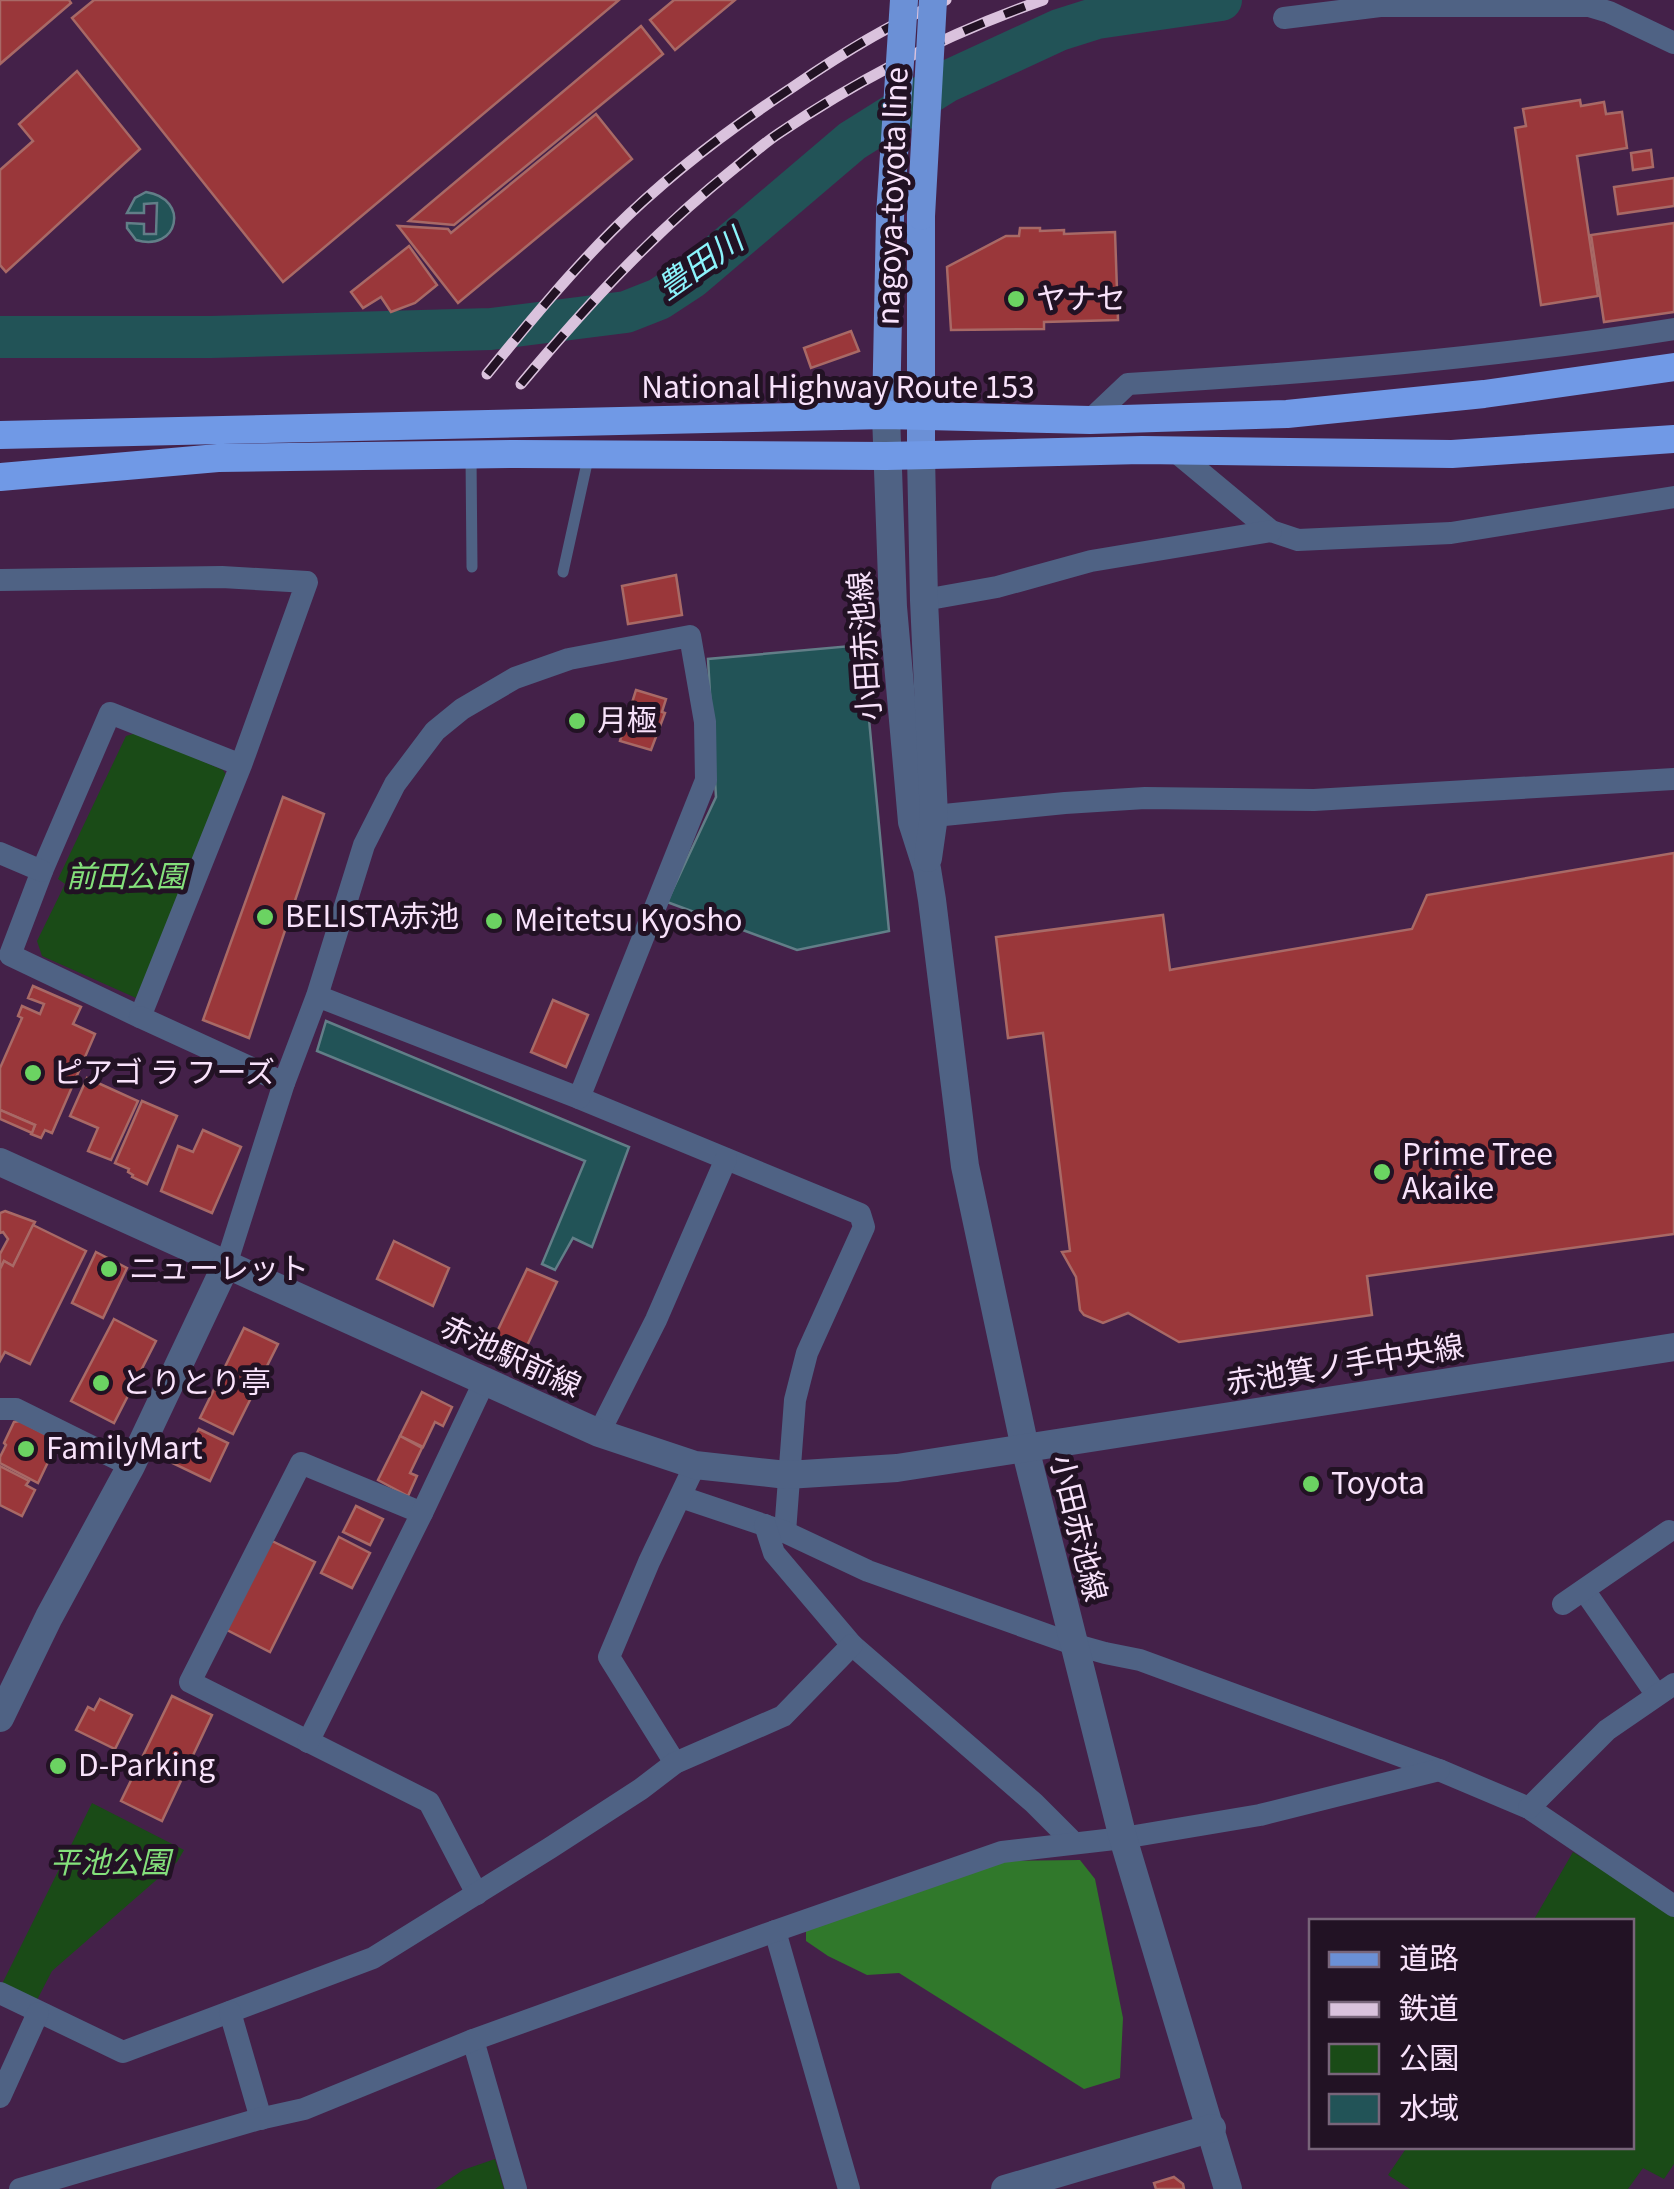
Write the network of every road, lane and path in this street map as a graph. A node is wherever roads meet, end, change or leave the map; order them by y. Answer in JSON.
{"nodes":[{"id":1,"x":904,"y":0,"type":"edge"},
{"id":2,"x":933,"y":0,"type":"edge"},
{"id":3,"x":1284,"y":18,"type":"dead end"},
{"id":4,"x":1674,"y":44,"type":"edge"},
{"id":5,"x":1674,"y":329,"type":"edge"},
{"id":6,"x":1674,"y":367,"type":"edge"},
{"id":7,"x":886,"y":415,"type":"junction"},
{"id":8,"x":920,"y":416,"type":"junction"},
{"id":9,"x":1090,"y":420,"type":"junction"},
{"id":10,"x":0,"y":435,"type":"edge"},
{"id":11,"x":1674,"y":439,"type":"edge"},
{"id":12,"x":1176,"y":452,"type":"junction"},
{"id":13,"x":589,"y":454,"type":"junction"},
{"id":14,"x":471,"y":455,"type":"junction"},
{"id":15,"x":921,"y":455,"type":"junction"},
{"id":16,"x":886,"y":456,"type":"junction"},
{"id":17,"x":0,"y":477,"type":"edge"},
{"id":18,"x":1674,"y":496,"type":"edge"},
{"id":19,"x":1272,"y":531,"type":"junction"},
{"id":20,"x":472,"y":567,"type":"dead end"},
{"id":21,"x":562,"y":572,"type":"dead end"},
{"id":22,"x":0,"y":580,"type":"edge"},
{"id":23,"x":924,"y":600,"type":"junction"},
{"id":24,"x":241,"y":766,"type":"junction"},
{"id":25,"x":1674,"y":779,"type":"edge"},
{"id":26,"x":934,"y":816,"type":"junction"},
{"id":27,"x":0,"y":853,"type":"edge"},
{"id":28,"x":927,"y":868,"type":"junction"},
{"id":29,"x":42,"y":870,"type":"junction"},
{"id":30,"x":317,"y":996,"type":"junction"},
{"id":31,"x":140,"y":1017,"type":"junction"},
{"id":32,"x":284,"y":1084,"type":"junction"},
{"id":33,"x":580,"y":1098,"type":"junction"},
{"id":34,"x":726,"y":1159,"type":"junction"},
{"id":35,"x":0,"y":1162,"type":"edge"},
{"id":36,"x":226,"y":1265,"type":"junction"},
{"id":37,"x":1674,"y":1347,"type":"edge"},
{"id":38,"x":486,"y":1380,"type":"junction"},
{"id":39,"x":0,"y":1410,"type":"edge"},
{"id":40,"x":599,"y":1433,"type":"junction"},
{"id":41,"x":1026,"y":1448,"type":"junction"},
{"id":42,"x":695,"y":1465,"type":"junction"},
{"id":43,"x":130,"y":1466,"type":"junction"},
{"id":44,"x":788,"y":1475,"type":"junction"},
{"id":45,"x":681,"y":1497,"type":"junction"},
{"id":46,"x":422,"y":1513,"type":"junction"},
{"id":47,"x":775,"y":1528,"type":"junction"},
{"id":48,"x":1669,"y":1532,"type":"dead end"},
{"id":49,"x":1584,"y":1590,"type":"junction"},
{"id":50,"x":1562,"y":1604,"type":"dead end"},
{"id":51,"x":1073,"y":1644,"type":"junction"},
{"id":52,"x":852,"y":1646,"type":"junction"},
{"id":53,"x":1665,"y":1689,"type":"edge"},
{"id":54,"x":0,"y":1718,"type":"edge"},
{"id":55,"x":308,"y":1742,"type":"junction"},
{"id":56,"x":675,"y":1763,"type":"junction"},
{"id":57,"x":1439,"y":1770,"type":"junction"},
{"id":58,"x":1528,"y":1808,"type":"junction"},
{"id":59,"x":1123,"y":1838,"type":"junction"},
{"id":60,"x":1074,"y":1843,"type":"junction"},
{"id":61,"x":477,"y":1894,"type":"junction"},
{"id":62,"x":1674,"y":1906,"type":"edge"},
{"id":63,"x":775,"y":1931,"type":"junction"},
{"id":64,"x":0,"y":1993,"type":"edge"},
{"id":65,"x":230,"y":2012,"type":"junction"},
{"id":66,"x":38,"y":2013,"type":"junction"},
{"id":67,"x":473,"y":2040,"type":"junction"},
{"id":68,"x":0,"y":2097,"type":"edge"},
{"id":69,"x":262,"y":2119,"type":"junction"},
{"id":70,"x":1212,"y":2128,"type":"junction"},
{"id":71,"x":20,"y":2189,"type":"edge"},
{"id":72,"x":516,"y":2189,"type":"edge"},
{"id":73,"x":849,"y":2189,"type":"edge"},
{"id":74,"x":1005,"y":2189,"type":"edge"},
{"id":75,"x":1228,"y":2189,"type":"edge"}],
"edges":[{"from":1,"to":7,"type":"main road","name":"nagoya-toyota line","bridge":true},
{"from":2,"to":8,"type":"main road","name":"nagoya-toyota line","bridge":true},
{"from":3,"to":4,"type":"street"},
{"from":5,"to":9,"type":"street"},
{"from":6,"to":9,"type":"highway","name":"National Highway Route 153"},
{"from":7,"to":8,"type":"highway","name":"National Highway Route 153"},
{"from":7,"to":10,"type":"highway","name":"National Highway Route 153"},
{"from":7,"to":16,"type":"street","name":"小田赤池線"},
{"from":8,"to":9,"type":"highway","name":"National Highway Route 153"},
{"from":8,"to":15,"type":"main road","name":"nagoya-toyota line"},
{"from":11,"to":12,"type":"highway"},
{"from":12,"to":15,"type":"highway"},
{"from":12,"to":19,"type":"street"},
{"from":13,"to":14,"type":"highway"},
{"from":13,"to":16,"type":"highway"},
{"from":13,"to":21,"type":"lane"},
{"from":14,"to":17,"type":"highway"},
{"from":14,"to":20,"type":"lane"},
{"from":15,"to":16,"type":"highway"},
{"from":15,"to":23,"type":"street","name":"小田赤池線"},
{"from":16,"to":28,"type":"street","name":"小田赤池線"},
{"from":18,"to":19,"type":"street"},
{"from":19,"to":23,"type":"street"},
{"from":22,"to":24,"type":"street"},
{"from":23,"to":26,"type":"street","name":"小田赤池線"},
{"from":24,"to":29,"type":"street"},
{"from":24,"to":31,"type":"street"},
{"from":25,"to":26,"type":"street"},
{"from":26,"to":28,"type":"street","name":"小田赤池線"},
{"from":27,"to":29,"type":"street"},
{"from":28,"to":41,"type":"street","name":"小田赤池線"},
{"from":29,"to":31,"type":"street"},
{"from":30,"to":32,"type":"street"},
{"from":30,"to":33,"type":"street"},
{"from":30,"to":33,"type":"street"},
{"from":31,"to":32,"type":"street"},
{"from":32,"to":36,"type":"street"},
{"from":33,"to":34,"type":"street"},
{"from":34,"to":40,"type":"street"},
{"from":34,"to":44,"type":"street"},
{"from":35,"to":36,"type":"street","name":"赤池駅前線"},
{"from":36,"to":38,"type":"street","name":"赤池駅前線"},
{"from":36,"to":43,"type":"street"},
{"from":37,"to":41,"type":"street","name":"赤池箕ノ手中央線"},
{"from":38,"to":40,"type":"street","name":"赤池駅前線"},
{"from":38,"to":46,"type":"street"},
{"from":39,"to":43,"type":"street"},
{"from":40,"to":42,"type":"street","name":"赤池駅前線"},
{"from":41,"to":44,"type":"street","name":"赤池駅前線"},
{"from":41,"to":51,"type":"street","name":"小田赤池線"},
{"from":42,"to":44,"type":"street","name":"赤池駅前線"},
{"from":42,"to":45,"type":"street"},
{"from":43,"to":54,"type":"street"},
{"from":44,"to":47,"type":"street"},
{"from":45,"to":47,"type":"street"},
{"from":45,"to":56,"type":"street"},
{"from":46,"to":55,"type":"street"},
{"from":46,"to":55,"type":"street"},
{"from":47,"to":51,"type":"street"},
{"from":47,"to":52,"type":"street"},
{"from":48,"to":49,"type":"street"},
{"from":49,"to":50,"type":"street"},
{"from":49,"to":53,"type":"street"},
{"from":51,"to":57,"type":"street"},
{"from":51,"to":59,"type":"street","name":"小田赤池線"},
{"from":52,"to":56,"type":"street"},
{"from":52,"to":60,"type":"street"},
{"from":53,"to":58,"type":"street"},
{"from":55,"to":61,"type":"street"},
{"from":56,"to":61,"type":"street"},
{"from":57,"to":58,"type":"street"},
{"from":57,"to":59,"type":"street"},
{"from":58,"to":62,"type":"street"},
{"from":59,"to":60,"type":"street"},
{"from":59,"to":70,"type":"street","name":"小田赤池線"},
{"from":60,"to":63,"type":"street"},
{"from":61,"to":65,"type":"street"},
{"from":63,"to":67,"type":"street"},
{"from":63,"to":73,"type":"street"},
{"from":64,"to":66,"type":"street"},
{"from":65,"to":66,"type":"street"},
{"from":65,"to":69,"type":"street"},
{"from":66,"to":68,"type":"street"},
{"from":67,"to":69,"type":"street"},
{"from":67,"to":72,"type":"street"},
{"from":69,"to":71,"type":"street"},
{"from":70,"to":74,"type":"street"},
{"from":70,"to":75,"type":"street","name":"小田赤池線"}]}
